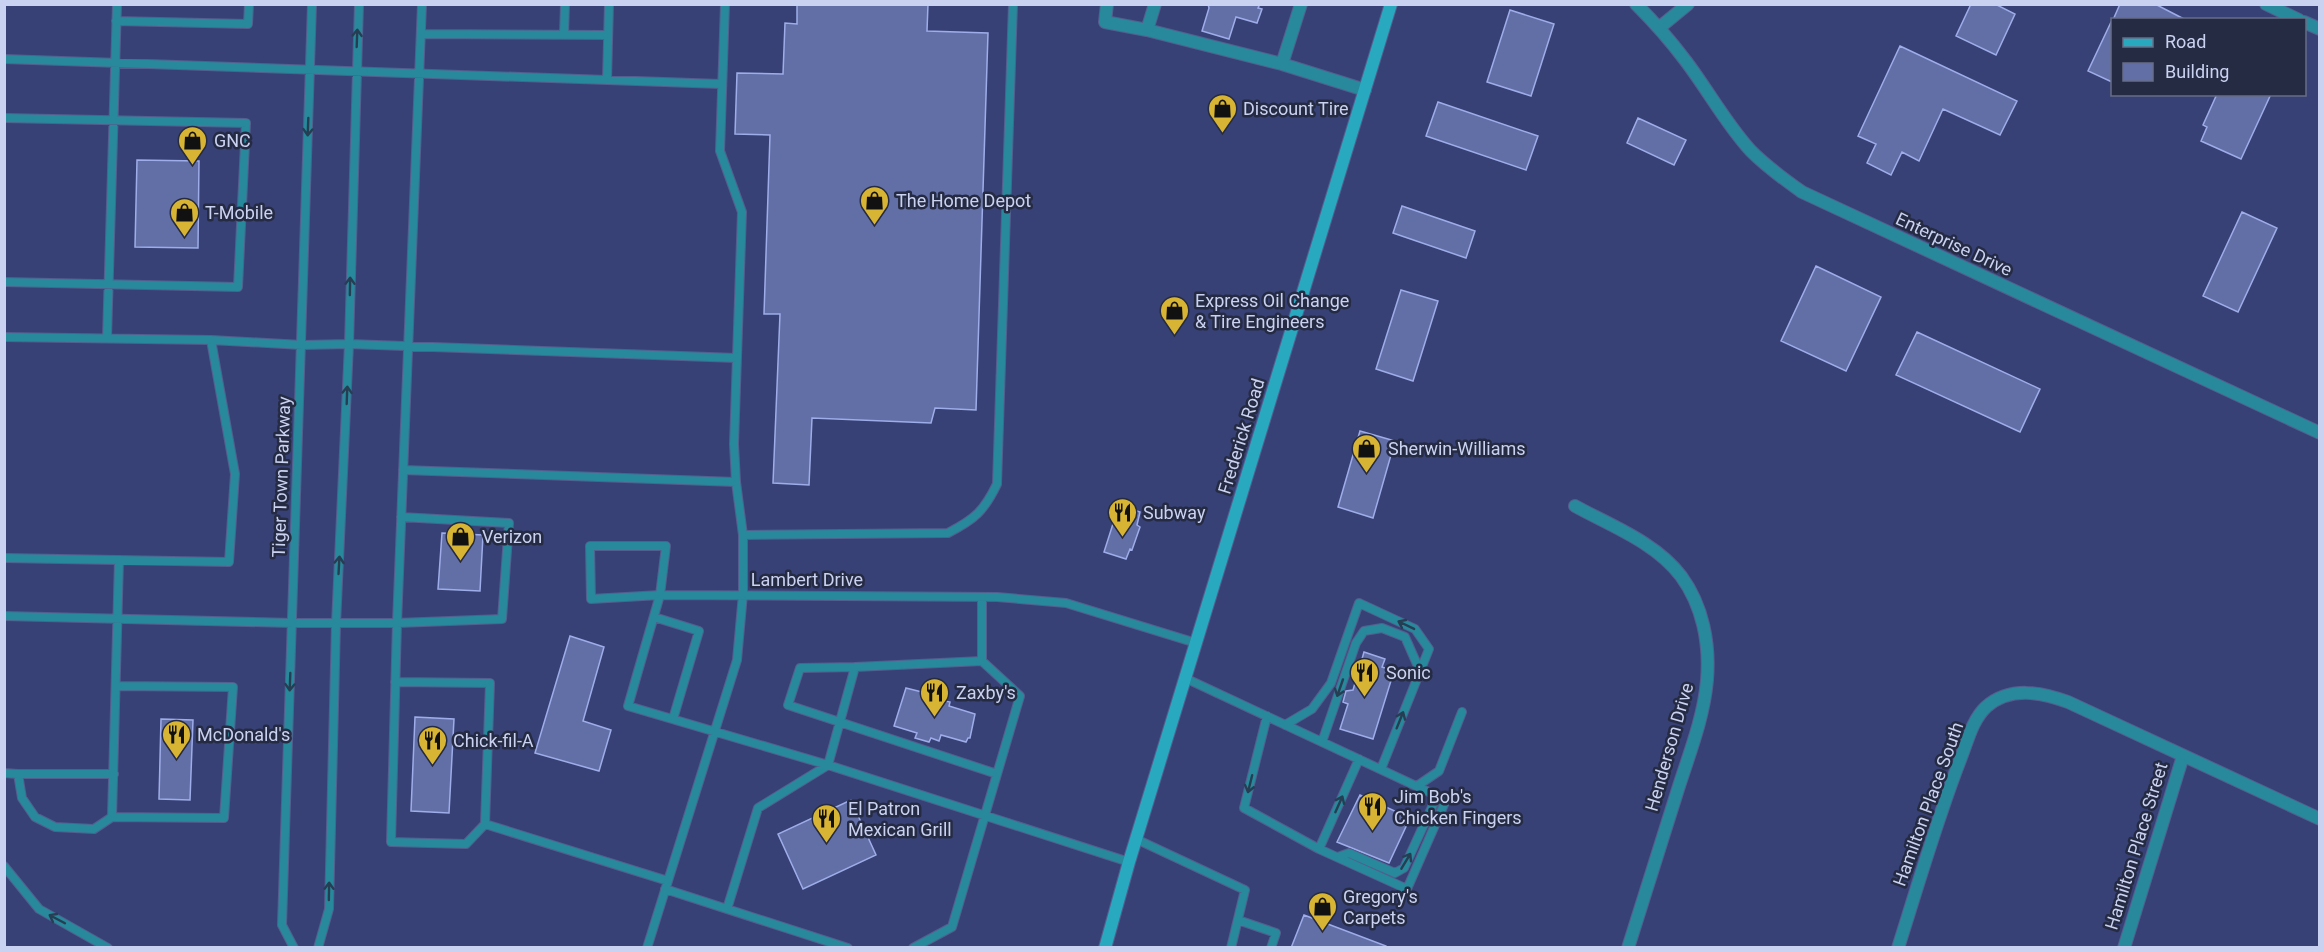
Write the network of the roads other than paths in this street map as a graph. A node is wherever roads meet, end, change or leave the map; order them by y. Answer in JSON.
{"nodes":[{"id":1,"x":117,"y":4,"type":"edge"},
{"id":2,"x":249,"y":4,"type":"edge"},
{"id":3,"x":312,"y":4,"type":"edge"},
{"id":4,"x":359,"y":4,"type":"edge"},
{"id":5,"x":422,"y":4,"type":"edge"},
{"id":6,"x":565,"y":4,"type":"edge"},
{"id":7,"x":609,"y":4,"type":"edge"},
{"id":8,"x":725,"y":4,"type":"edge"},
{"id":9,"x":1013,"y":4,"type":"edge"},
{"id":10,"x":1107,"y":4,"type":"edge"},
{"id":11,"x":1155,"y":4,"type":"edge"},
{"id":12,"x":1301,"y":4,"type":"edge"},
{"id":13,"x":1391,"y":4,"type":"edge"},
{"id":14,"x":1636,"y":4,"type":"edge"},
{"id":15,"x":1688,"y":4,"type":"edge"},
{"id":16,"x":2266,"y":4,"type":"edge"},
{"id":17,"x":2295,"y":18,"type":"edge"},
{"id":18,"x":116,"y":21,"type":"junction"},
{"id":19,"x":1660,"y":27,"type":"junction"},
{"id":20,"x":1147,"y":30,"type":"junction"},
{"id":21,"x":422,"y":34,"type":"junction"},
{"id":22,"x":564,"y":35,"type":"junction"},
{"id":23,"x":608,"y":35,"type":"junction"},
{"id":24,"x":4,"y":59,"type":"edge"},
{"id":25,"x":115,"y":62,"type":"junction"},
{"id":26,"x":1282,"y":64,"type":"junction"},
{"id":27,"x":309,"y":68,"type":"junction"},
{"id":28,"x":356,"y":71,"type":"junction"},
{"id":29,"x":421,"y":74,"type":"junction"},
{"id":30,"x":607,"y":80,"type":"junction"},
{"id":31,"x":721,"y":84,"type":"junction"},
{"id":32,"x":1365,"y":90,"type":"junction"},
{"id":33,"x":4,"y":118,"type":"edge"},
{"id":34,"x":113,"y":120,"type":"junction"},
{"id":35,"x":4,"y":282,"type":"edge"},
{"id":36,"x":108,"y":285,"type":"junction"},
{"id":37,"x":4,"y":337,"type":"edge"},
{"id":38,"x":107,"y":338,"type":"junction"},
{"id":39,"x":211,"y":340,"type":"junction"},
{"id":40,"x":349,"y":344,"type":"junction"},
{"id":41,"x":302,"y":345,"type":"junction"},
{"id":42,"x":408,"y":346,"type":"junction"},
{"id":43,"x":737,"y":358,"type":"junction"},
{"id":44,"x":2319,"y":433,"type":"edge"},
{"id":45,"x":403,"y":470,"type":"junction"},
{"id":46,"x":736,"y":482,"type":"junction"},
{"id":47,"x":1575,"y":506,"type":"dead end"},
{"id":48,"x":401,"y":517,"type":"junction"},
{"id":49,"x":742,"y":535,"type":"junction"},
{"id":50,"x":4,"y":558,"type":"edge"},
{"id":51,"x":119,"y":560,"type":"junction"},
{"id":52,"x":742,"y":594,"type":"junction"},
{"id":53,"x":660,"y":595,"type":"junction"},
{"id":54,"x":982,"y":597,"type":"junction"},
{"id":55,"x":4,"y":616,"type":"edge"},
{"id":56,"x":654,"y":617,"type":"junction"},
{"id":57,"x":118,"y":618,"type":"junction"},
{"id":58,"x":292,"y":623,"type":"junction"},
{"id":59,"x":397,"y":623,"type":"junction"},
{"id":60,"x":336,"y":624,"type":"junction"},
{"id":61,"x":1196,"y":643,"type":"junction"},
{"id":62,"x":982,"y":661,"type":"junction"},
{"id":63,"x":855,"y":667,"type":"junction"},
{"id":64,"x":1420,"y":671,"type":"junction"},
{"id":65,"x":1185,"y":678,"type":"junction"},
{"id":66,"x":395,"y":682,"type":"junction"},
{"id":67,"x":116,"y":686,"type":"junction"},
{"id":68,"x":1462,"y":712,"type":"dead end"},
{"id":69,"x":1267,"y":716,"type":"junction"},
{"id":70,"x":673,"y":719,"type":"junction"},
{"id":71,"x":840,"y":722,"type":"junction"},
{"id":72,"x":1285,"y":724,"type":"junction"},
{"id":73,"x":715,"y":732,"type":"junction"},
{"id":74,"x":1322,"y":742,"type":"junction"},
{"id":75,"x":2183,"y":756,"type":"junction"},
{"id":76,"x":1359,"y":759,"type":"junction"},
{"id":77,"x":828,"y":765,"type":"junction"},
{"id":78,"x":1381,"y":769,"type":"junction"},
{"id":79,"x":4,"y":773,"type":"edge"},
{"id":80,"x":18,"y":774,"type":"junction"},
{"id":81,"x":114,"y":774,"type":"junction"},
{"id":82,"x":997,"y":774,"type":"junction"},
{"id":83,"x":1417,"y":786,"type":"junction"},
{"id":84,"x":1437,"y":796,"type":"junction"},
{"id":85,"x":985,"y":815,"type":"junction"},
{"id":86,"x":112,"y":817,"type":"junction"},
{"id":87,"x":2319,"y":819,"type":"edge"},
{"id":88,"x":485,"y":824,"type":"junction"},
{"id":89,"x":1136,"y":839,"type":"junction"},
{"id":90,"x":1319,"y":849,"type":"junction"},
{"id":91,"x":1338,"y":857,"type":"junction"},
{"id":92,"x":1129,"y":862,"type":"junction"},
{"id":93,"x":4,"y":866,"type":"edge"},
{"id":94,"x":667,"y":885,"type":"junction"},
{"id":95,"x":728,"y":909,"type":"junction"},
{"id":96,"x":1238,"y":920,"type":"junction"},
{"id":97,"x":108,"y":948,"type":"edge"},
{"id":98,"x":294,"y":948,"type":"edge"},
{"id":99,"x":318,"y":948,"type":"edge"},
{"id":100,"x":646,"y":948,"type":"edge"},
{"id":101,"x":848,"y":948,"type":"edge"},
{"id":102,"x":913,"y":948,"type":"edge"},
{"id":103,"x":1105,"y":948,"type":"edge"},
{"id":104,"x":1231,"y":948,"type":"edge"},
{"id":105,"x":1271,"y":948,"type":"edge"},
{"id":106,"x":1628,"y":948,"type":"edge"},
{"id":107,"x":1898,"y":948,"type":"edge"},
{"id":108,"x":2124,"y":948,"type":"edge"}],
"edges":[{"from":1,"to":18,"type":"lane"},
{"from":2,"to":18,"type":"lane"},
{"from":3,"to":27,"type":"lane","name":"Tiger Town Parkway"},
{"from":28,"to":4,"type":"lane","one_way":true},
{"from":5,"to":21,"type":"lane"},
{"from":6,"to":22,"type":"lane"},
{"from":7,"to":23,"type":"lane"},
{"from":8,"to":31,"type":"lane"},
{"from":9,"to":49,"type":"lane"},
{"from":10,"to":20,"type":"street"},
{"from":11,"to":20,"type":"street"},
{"from":12,"to":26,"type":"street"},
{"from":13,"to":32,"type":"main road","name":"Frederick Road"},
{"from":14,"to":19,"type":"street","name":"Enterprise Drive"},
{"from":15,"to":19,"type":"street"},
{"from":16,"to":17,"type":"street"},
{"from":18,"to":25,"type":"lane"},
{"from":19,"to":44,"type":"street","name":"Enterprise Drive"},
{"from":20,"to":26,"type":"street"},
{"from":21,"to":22,"type":"lane"},
{"from":21,"to":29,"type":"lane"},
{"from":22,"to":23,"type":"lane"},
{"from":23,"to":30,"type":"lane"},
{"from":24,"to":25,"type":"lane"},
{"from":25,"to":27,"type":"lane"},
{"from":25,"to":34,"type":"lane"},
{"from":26,"to":32,"type":"street"},
{"from":27,"to":28,"type":"lane"},
{"from":27,"to":41,"type":"lane","name":"Tiger Town Parkway","one_way":true},
{"from":28,"to":29,"type":"lane"},
{"from":40,"to":28,"type":"lane","one_way":true},
{"from":29,"to":30,"type":"lane"},
{"from":29,"to":42,"type":"lane"},
{"from":30,"to":31,"type":"lane"},
{"from":31,"to":43,"type":"lane"},
{"from":32,"to":61,"type":"main road","name":"Frederick Road"},
{"from":33,"to":34,"type":"lane"},
{"from":34,"to":36,"type":"lane"},
{"from":34,"to":36,"type":"lane"},
{"from":35,"to":36,"type":"lane"},
{"from":36,"to":38,"type":"lane"},
{"from":37,"to":38,"type":"lane"},
{"from":38,"to":39,"type":"lane"},
{"from":39,"to":41,"type":"lane"},
{"from":39,"to":51,"type":"lane"},
{"from":40,"to":41,"type":"lane"},
{"from":40,"to":42,"type":"lane"},
{"from":60,"to":40,"type":"lane","one_way":true},
{"from":41,"to":58,"type":"lane","name":"Tiger Town Parkway"},
{"from":42,"to":43,"type":"lane"},
{"from":42,"to":45,"type":"lane"},
{"from":43,"to":46,"type":"lane"},
{"from":45,"to":46,"type":"lane"},
{"from":45,"to":48,"type":"lane"},
{"from":46,"to":49,"type":"lane"},
{"from":47,"to":106,"type":"street","name":"Henderson Drive"},
{"from":48,"to":59,"type":"lane"},
{"from":48,"to":59,"type":"lane"},
{"from":49,"to":52,"type":"lane"},
{"from":50,"to":51,"type":"lane"},
{"from":51,"to":57,"type":"lane"},
{"from":52,"to":53,"type":"lane"},
{"from":52,"to":54,"type":"lane","name":"Lambert Drive"},
{"from":52,"to":73,"type":"lane","name":"Lambert Drive"},
{"from":53,"to":53,"type":"lane"},
{"from":53,"to":56,"type":"lane"},
{"from":54,"to":61,"type":"lane","name":"Lambert Drive"},
{"from":54,"to":62,"type":"lane"},
{"from":55,"to":57,"type":"lane"},
{"from":56,"to":70,"type":"lane"},
{"from":56,"to":70,"type":"lane"},
{"from":57,"to":58,"type":"lane"},
{"from":57,"to":67,"type":"lane"},
{"from":58,"to":60,"type":"lane"},
{"from":58,"to":98,"type":"lane","name":"Tiger Town Parkway","one_way":true},
{"from":59,"to":60,"type":"lane"},
{"from":59,"to":66,"type":"lane"},
{"from":99,"to":60,"type":"lane","one_way":true},
{"from":61,"to":65,"type":"main road","name":"Frederick Road"},
{"from":62,"to":63,"type":"lane"},
{"from":62,"to":82,"type":"lane"},
{"from":63,"to":71,"type":"lane"},
{"from":63,"to":71,"type":"lane"},
{"from":64,"to":72,"type":"lane","one_way":true},
{"from":64,"to":74,"type":"lane","one_way":true},
{"from":78,"to":64,"type":"lane","one_way":true},
{"from":65,"to":69,"type":"lane"},
{"from":65,"to":89,"type":"main road","name":"Frederick Road"},
{"from":66,"to":88,"type":"lane"},
{"from":66,"to":88,"type":"lane"},
{"from":67,"to":81,"type":"lane"},
{"from":67,"to":86,"type":"lane"},
{"from":68,"to":83,"type":"lane"},
{"from":69,"to":72,"type":"lane"},
{"from":69,"to":90,"type":"lane","one_way":true},
{"from":70,"to":73,"type":"lane"},
{"from":71,"to":77,"type":"lane"},
{"from":71,"to":82,"type":"lane"},
{"from":72,"to":74,"type":"lane"},
{"from":73,"to":77,"type":"lane"},
{"from":73,"to":94,"type":"lane","name":"Lambert Drive"},
{"from":74,"to":76,"type":"lane"},
{"from":75,"to":87,"type":"street","name":"Hamilton Place South"},
{"from":75,"to":107,"type":"street","name":"Hamilton Place South"},
{"from":75,"to":108,"type":"street","name":"Hamilton Place Street"},
{"from":76,"to":78,"type":"lane"},
{"from":90,"to":76,"type":"lane","one_way":true},
{"from":77,"to":85,"type":"lane"},
{"from":77,"to":95,"type":"lane"},
{"from":78,"to":83,"type":"lane"},
{"from":79,"to":80,"type":"lane"},
{"from":80,"to":81,"type":"lane"},
{"from":80,"to":86,"type":"lane"},
{"from":81,"to":86,"type":"lane"},
{"from":82,"to":85,"type":"lane"},
{"from":83,"to":84,"type":"lane"},
{"from":91,"to":84,"type":"lane","one_way":true},
{"from":84,"to":91,"type":"lane"},
{"from":85,"to":92,"type":"lane"},
{"from":85,"to":102,"type":"lane"},
{"from":88,"to":94,"type":"lane"},
{"from":89,"to":92,"type":"main road","name":"Frederick Road"},
{"from":89,"to":96,"type":"lane"},
{"from":90,"to":91,"type":"lane"},
{"from":92,"to":103,"type":"main road","name":"Frederick Road"},
{"from":97,"to":93,"type":"lane","one_way":true},
{"from":94,"to":95,"type":"lane"},
{"from":94,"to":100,"type":"lane","name":"Lambert Drive"},
{"from":95,"to":101,"type":"lane"},
{"from":96,"to":104,"type":"lane"},
{"from":96,"to":105,"type":"lane"}]}
